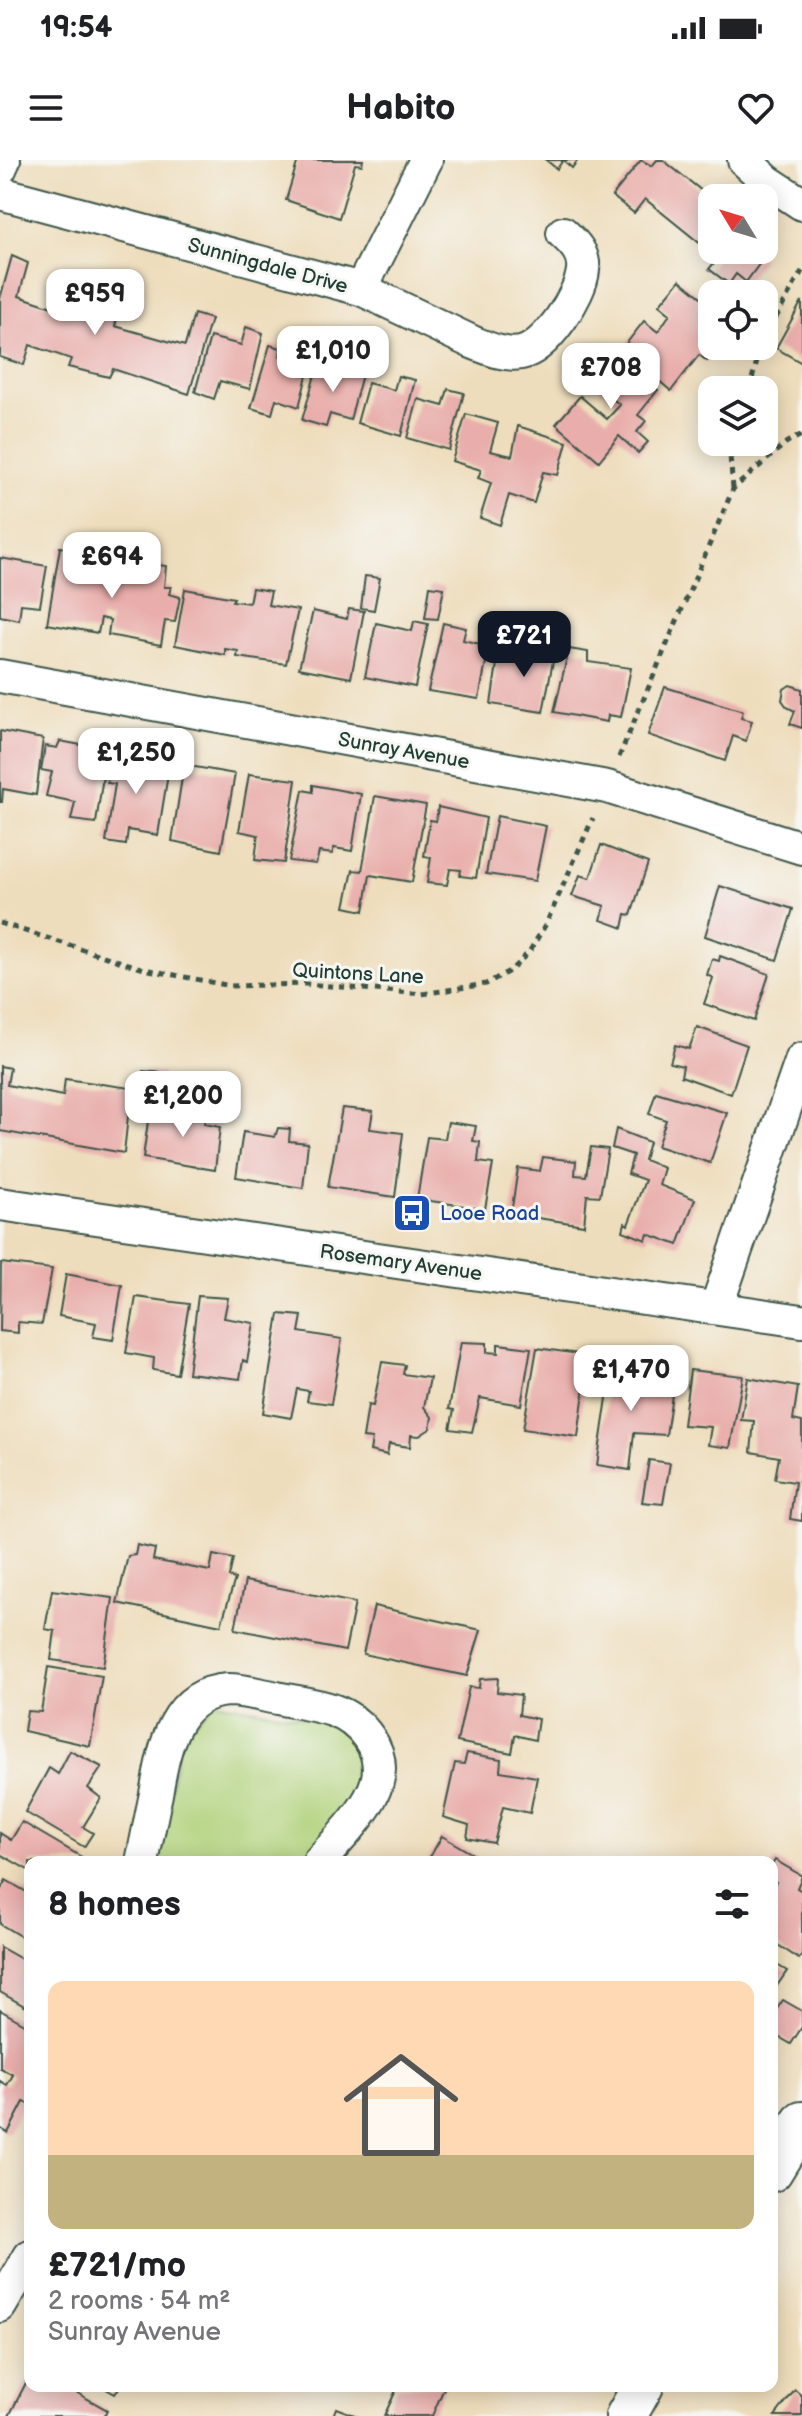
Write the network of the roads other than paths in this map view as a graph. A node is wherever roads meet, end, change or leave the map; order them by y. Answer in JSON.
{"nodes":[{"id":1,"x":4,"y":160,"type":"edge"},
{"id":2,"x":426,"y":160,"type":"edge"},
{"id":3,"x":744,"y":160,"type":"edge"},
{"id":4,"x":0,"y":169,"type":"edge"},
{"id":5,"x":0,"y":193,"type":"edge"},
{"id":6,"x":802,"y":204,"type":"edge"},
{"id":7,"x":563,"y":233,"type":"dead end"},
{"id":8,"x":361,"y":289,"type":"junction"},
{"id":9,"x":0,"y":676,"type":"edge"},
{"id":10,"x":802,"y":848,"type":"edge"},
{"id":11,"x":802,"y":1059,"type":"edge"},
{"id":12,"x":0,"y":1204,"type":"edge"},
{"id":13,"x":716,"y":1308,"type":"junction"},
{"id":14,"x":802,"y":1321,"type":"edge"},
{"id":15,"x":143,"y":1856,"type":"edge"},
{"id":16,"x":324,"y":1856,"type":"edge"},
{"id":17,"x":802,"y":2122,"type":"edge"},
{"id":18,"x":778,"y":2161,"type":"edge"},
{"id":19,"x":24,"y":2266,"type":"edge"},
{"id":20,"x":0,"y":2306,"type":"edge"},
{"id":21,"x":640,"y":2392,"type":"edge"},
{"id":22,"x":626,"y":2416,"type":"edge"}],
"edges":[{"from":1,"to":4,"type":"street"},
{"from":2,"to":8,"type":"street"},
{"from":3,"to":6,"type":"street"},
{"from":5,"to":8,"type":"street","name":"Sunningdale Drive"},
{"from":7,"to":8,"type":"street","name":"Sunningdale Drive"},
{"from":9,"to":10,"type":"street","name":"Sunray Avenue"},
{"from":11,"to":13,"type":"street"},
{"from":12,"to":13,"type":"street","name":"Rosemary Avenue"},
{"from":13,"to":14,"type":"street","name":"Rosemary Avenue"},
{"from":15,"to":16,"type":"street"},
{"from":17,"to":18,"type":"street"},
{"from":19,"to":20,"type":"street"},
{"from":21,"to":22,"type":"street"}]}
